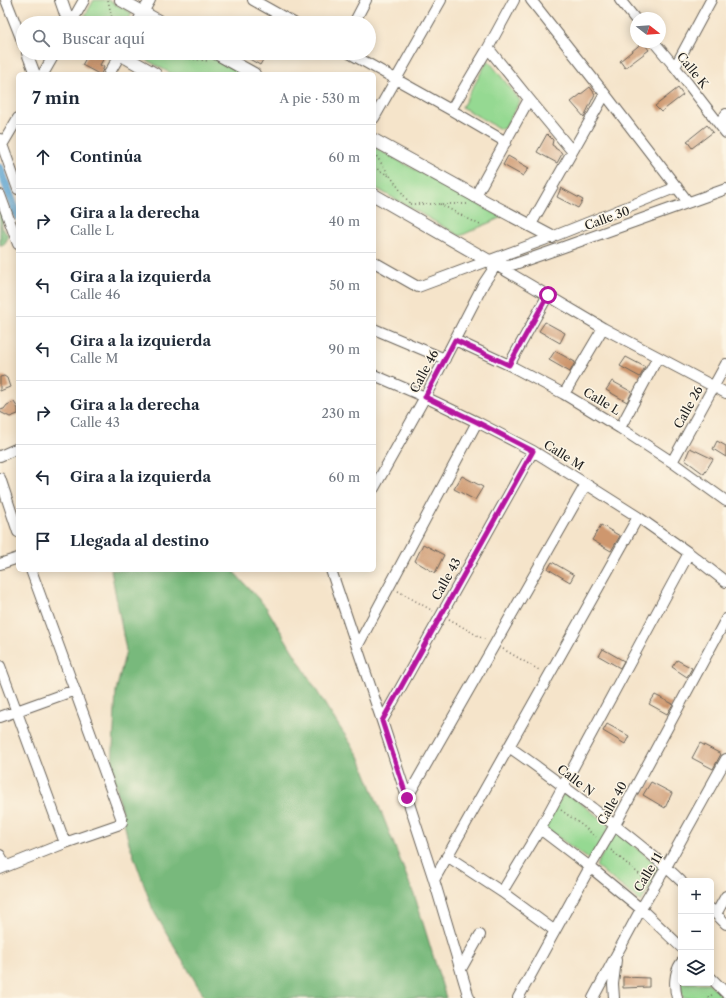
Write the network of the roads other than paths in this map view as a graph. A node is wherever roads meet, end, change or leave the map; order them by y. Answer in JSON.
{"nodes":[{"id":1,"x":6,"y":0,"type":"edge"},
{"id":2,"x":61,"y":0,"type":"edge"},
{"id":3,"x":84,"y":0,"type":"edge"},
{"id":4,"x":120,"y":0,"type":"edge"},
{"id":5,"x":150,"y":0,"type":"edge"},
{"id":6,"x":253,"y":0,"type":"edge"},
{"id":7,"x":366,"y":0,"type":"edge"},
{"id":8,"x":441,"y":0,"type":"edge"},
{"id":9,"x":514,"y":0,"type":"edge"},
{"id":10,"x":531,"y":0,"type":"edge"},
{"id":11,"x":620,"y":0,"type":"edge"},
{"id":12,"x":712,"y":0,"type":"edge"},
{"id":13,"x":629,"y":4,"type":"edge"},
{"id":14,"x":67,"y":16,"type":"edge"},
{"id":15,"x":74,"y":16,"type":"edge"},
{"id":16,"x":138,"y":16,"type":"edge"},
{"id":17,"x":141,"y":16,"type":"edge"},
{"id":18,"x":282,"y":16,"type":"edge"},
{"id":19,"x":358,"y":16,"type":"edge"},
{"id":20,"x":16,"y":25,"type":"edge"},
{"id":21,"x":488,"y":48,"type":"junction"},
{"id":22,"x":659,"y":48,"type":"edge"},
{"id":23,"x":30,"y":60,"type":"edge"},
{"id":24,"x":51,"y":60,"type":"edge"},
{"id":25,"x":116,"y":60,"type":"edge"},
{"id":26,"x":132,"y":60,"type":"edge"},
{"id":27,"x":220,"y":60,"type":"edge"},
{"id":28,"x":362,"y":60,"type":"edge"},
{"id":29,"x":676,"y":67,"type":"junction"},
{"id":30,"x":34,"y":72,"type":"edge"},
{"id":31,"x":44,"y":72,"type":"edge"},
{"id":32,"x":110,"y":72,"type":"edge"},
{"id":33,"x":152,"y":72,"type":"edge"},
{"id":34,"x":249,"y":72,"type":"edge"},
{"id":35,"x":396,"y":79,"type":"junction"},
{"id":36,"x":605,"y":94,"type":"junction"},
{"id":37,"x":529,"y":99,"type":"junction"},
{"id":38,"x":452,"y":110,"type":"junction"},
{"id":39,"x":376,"y":114,"type":"edge"},
{"id":40,"x":726,"y":114,"type":"edge"},
{"id":41,"x":16,"y":121,"type":"edge"},
{"id":42,"x":723,"y":129,"type":"edge"},
{"id":43,"x":376,"y":141,"type":"edge"},
{"id":44,"x":1,"y":142,"type":"edge"},
{"id":45,"x":506,"y":142,"type":"junction"},
{"id":46,"x":572,"y":151,"type":"junction"},
{"id":47,"x":16,"y":184,"type":"edge"},
{"id":48,"x":677,"y":187,"type":"junction"},
{"id":49,"x":726,"y":189,"type":"edge"},
{"id":50,"x":0,"y":195,"type":"edge"},
{"id":51,"x":376,"y":196,"type":"edge"},
{"id":52,"x":481,"y":200,"type":"junction"},
{"id":53,"x":688,"y":202,"type":"junction"},
{"id":54,"x":530,"y":226,"type":"junction"},
{"id":55,"x":552,"y":237,"type":"junction"},
{"id":56,"x":16,"y":239,"type":"edge"},
{"id":57,"x":558,"y":250,"type":"junction"},
{"id":58,"x":376,"y":263,"type":"edge"},
{"id":59,"x":492,"y":263,"type":"junction"},
{"id":60,"x":548,"y":295,"type":"junction"},
{"id":61,"x":603,"y":328,"type":"junction"},
{"id":62,"x":376,"y":329,"type":"edge"},
{"id":63,"x":455,"y":340,"type":"junction"},
{"id":64,"x":658,"y":357,"type":"junction"},
{"id":65,"x":445,"y":359,"type":"junction"},
{"id":66,"x":726,"y":364,"type":"edge"},
{"id":67,"x":509,"y":365,"type":"junction"},
{"id":68,"x":376,"y":376,"type":"edge"},
{"id":69,"x":714,"y":386,"type":"junction"},
{"id":70,"x":726,"y":393,"type":"edge"},
{"id":71,"x":564,"y":394,"type":"junction"},
{"id":72,"x":425,"y":397,"type":"junction"},
{"id":73,"x":477,"y":422,"type":"junction"},
{"id":74,"x":620,"y":428,"type":"junction"},
{"id":75,"x":16,"y":449,"type":"edge"},
{"id":76,"x":533,"y":451,"type":"junction"},
{"id":77,"x":0,"y":456,"type":"edge"},
{"id":78,"x":672,"y":462,"type":"junction"},
{"id":79,"x":0,"y":478,"type":"edge"},
{"id":80,"x":376,"y":484,"type":"edge"},
{"id":81,"x":586,"y":484,"type":"junction"},
{"id":82,"x":726,"y":499,"type":"edge"},
{"id":83,"x":638,"y":517,"type":"junction"},
{"id":84,"x":16,"y":526,"type":"edge"},
{"id":85,"x":689,"y":553,"type":"junction"},
{"id":86,"x":16,"y":559,"type":"edge"},
{"id":87,"x":0,"y":564,"type":"edge"},
{"id":88,"x":32,"y":572,"type":"edge"},
{"id":89,"x":332,"y":572,"type":"edge"},
{"id":90,"x":726,"y":582,"type":"edge"},
{"id":91,"x":726,"y":619,"type":"edge"},
{"id":92,"x":357,"y":647,"type":"junction"},
{"id":93,"x":0,"y":666,"type":"edge"},
{"id":94,"x":75,"y":690,"type":"junction"},
{"id":95,"x":17,"y":712,"type":"junction"},
{"id":96,"x":0,"y":717,"type":"edge"},
{"id":97,"x":382,"y":721,"type":"junction"},
{"id":98,"x":509,"y":747,"type":"junction"},
{"id":99,"x":726,"y":759,"type":"edge"},
{"id":100,"x":563,"y":786,"type":"junction"},
{"id":101,"x":407,"y":798,"type":"junction"},
{"id":102,"x":615,"y":825,"type":"junction"},
{"id":103,"x":540,"y":828,"type":"junction"},
{"id":104,"x":65,"y":843,"type":"junction"},
{"id":105,"x":0,"y":855,"type":"edge"},
{"id":106,"x":447,"y":856,"type":"junction"},
{"id":107,"x":590,"y":867,"type":"junction"},
{"id":108,"x":666,"y":867,"type":"junction"},
{"id":109,"x":3,"y":868,"type":"edge"},
{"id":110,"x":678,"y":878,"type":"edge"},
{"id":111,"x":434,"y":880,"type":"junction"},
{"id":112,"x":502,"y":892,"type":"junction"},
{"id":113,"x":726,"y":896,"type":"edge"},
{"id":114,"x":641,"y":910,"type":"junction"},
{"id":115,"x":714,"y":910,"type":"edge"},
{"id":116,"x":714,"y":912,"type":"edge"},
{"id":117,"x":726,"y":924,"type":"edge"},
{"id":118,"x":555,"y":931,"type":"junction"},
{"id":119,"x":480,"y":935,"type":"dead end"},
{"id":120,"x":678,"y":944,"type":"edge"},
{"id":121,"x":618,"y":951,"type":"junction"},
{"id":122,"x":461,"y":969,"type":"junction"},
{"id":123,"x":678,"y":969,"type":"edge"},
{"id":124,"x":714,"y":981,"type":"edge"},
{"id":125,"x":726,"y":994,"type":"edge"},
{"id":126,"x":469,"y":998,"type":"edge"},
{"id":127,"x":518,"y":998,"type":"edge"},
{"id":128,"x":592,"y":998,"type":"edge"},
{"id":129,"x":614,"y":998,"type":"edge"},
{"id":130,"x":677,"y":998,"type":"edge"}],
"edges":[{"from":1,"to":20,"type":"street"},
{"from":2,"to":14,"type":"street"},
{"from":3,"to":15,"type":"street"},
{"from":4,"to":16,"type":"street"},
{"from":5,"to":17,"type":"street"},
{"from":6,"to":18,"type":"street"},
{"from":7,"to":19,"type":"street"},
{"from":8,"to":35,"type":"street"},
{"from":9,"to":21,"type":"street"},
{"from":10,"to":36,"type":"street"},
{"from":11,"to":13,"type":"street"},
{"from":12,"to":29,"type":"street"},
{"from":21,"to":37,"type":"street"},
{"from":21,"to":38,"type":"street"},
{"from":22,"to":29,"type":"street","name":"Calle K"},
{"from":23,"to":30,"type":"street"},
{"from":24,"to":31,"type":"street"},
{"from":25,"to":32,"type":"street"},
{"from":26,"to":33,"type":"street"},
{"from":27,"to":34,"type":"street"},
{"from":28,"to":35,"type":"street"},
{"from":29,"to":42,"type":"street","name":"Calle K"},
{"from":35,"to":38,"type":"street"},
{"from":35,"to":39,"type":"street"},
{"from":36,"to":46,"type":"street"},
{"from":36,"to":48,"type":"street"},
{"from":37,"to":45,"type":"street"},
{"from":37,"to":46,"type":"street"},
{"from":38,"to":45,"type":"street"},
{"from":40,"to":42,"type":"street"},
{"from":41,"to":44,"type":"street"},
{"from":43,"to":52,"type":"street"},
{"from":44,"to":47,"type":"street"},
{"from":45,"to":52,"type":"street"},
{"from":46,"to":54,"type":"street"},
{"from":48,"to":53,"type":"street"},
{"from":48,"to":55,"type":"street"},
{"from":49,"to":53,"type":"street","name":"Calle 30"},
{"from":50,"to":56,"type":"street"},
{"from":51,"to":59,"type":"street"},
{"from":52,"to":54,"type":"street"},
{"from":53,"to":57,"type":"street","name":"Calle 30"},
{"from":54,"to":55,"type":"street"},
{"from":55,"to":57,"type":"street"},
{"from":55,"to":59,"type":"street"},
{"from":57,"to":59,"type":"street","name":"Calle 30"},
{"from":58,"to":59,"type":"street"},
{"from":59,"to":60,"type":"street"},
{"from":59,"to":63,"type":"street","name":"Calle 46"},
{"from":60,"to":61,"type":"street"},
{"from":60,"to":67,"type":"street"},
{"from":61,"to":64,"type":"street"},
{"from":61,"to":71,"type":"street"},
{"from":62,"to":65,"type":"street"},
{"from":63,"to":65,"type":"street","name":"Calle 46"},
{"from":63,"to":67,"type":"street","name":"Calle L"},
{"from":64,"to":69,"type":"street"},
{"from":64,"to":74,"type":"street"},
{"from":65,"to":72,"type":"street","name":"Calle 46"},
{"from":66,"to":69,"type":"street","name":"Calle 26"},
{"from":67,"to":71,"type":"street","name":"Calle L"},
{"from":68,"to":72,"type":"street","name":"Calle M"},
{"from":69,"to":70,"type":"street"},
{"from":69,"to":78,"type":"street","name":"Calle 26"},
{"from":71,"to":74,"type":"street","name":"Calle L"},
{"from":72,"to":73,"type":"street","name":"Calle M"},
{"from":72,"to":80,"type":"street","name":"Calle 46"},
{"from":73,"to":76,"type":"street","name":"Calle M"},
{"from":73,"to":92,"type":"street"},
{"from":74,"to":78,"type":"street","name":"Calle L"},
{"from":75,"to":77,"type":"street"},
{"from":76,"to":81,"type":"street","name":"Calle M"},
{"from":76,"to":97,"type":"street","name":"Calle 43"},
{"from":78,"to":82,"type":"street","name":"Calle L"},
{"from":79,"to":84,"type":"street"},
{"from":81,"to":83,"type":"street","name":"Calle M"},
{"from":81,"to":101,"type":"street"},
{"from":83,"to":85,"type":"street","name":"Calle M"},
{"from":83,"to":98,"type":"street"},
{"from":85,"to":90,"type":"street","name":"Calle M"},
{"from":85,"to":100,"type":"street"},
{"from":86,"to":87,"type":"street"},
{"from":88,"to":94,"type":"street"},
{"from":89,"to":92,"type":"street"},
{"from":91,"to":102,"type":"street","name":"Calle 40"},
{"from":92,"to":97,"type":"street"},
{"from":93,"to":95,"type":"street"},
{"from":94,"to":95,"type":"street"},
{"from":94,"to":104,"type":"street"},
{"from":95,"to":96,"type":"street"},
{"from":95,"to":104,"type":"street"},
{"from":97,"to":101,"type":"street"},
{"from":98,"to":100,"type":"street","name":"Calle N"},
{"from":98,"to":106,"type":"street"},
{"from":99,"to":108,"type":"street","name":"Calle 11"},
{"from":100,"to":102,"type":"street","name":"Calle N"},
{"from":100,"to":103,"type":"street"},
{"from":101,"to":111,"type":"street"},
{"from":102,"to":107,"type":"street","name":"Calle 40"},
{"from":102,"to":108,"type":"street","name":"Calle N"},
{"from":103,"to":107,"type":"street"},
{"from":103,"to":112,"type":"street"},
{"from":104,"to":109,"type":"street"},
{"from":105,"to":109,"type":"street"},
{"from":106,"to":111,"type":"street"},
{"from":106,"to":112,"type":"street"},
{"from":107,"to":114,"type":"street"},
{"from":107,"to":118,"type":"street","name":"Calle 40"},
{"from":108,"to":110,"type":"street","name":"Calle N"},
{"from":108,"to":114,"type":"street","name":"Calle 11"},
{"from":111,"to":122,"type":"street"},
{"from":112,"to":118,"type":"street"},
{"from":113,"to":115,"type":"street"},
{"from":114,"to":120,"type":"street"},
{"from":114,"to":121,"type":"street","name":"Calle 11"},
{"from":116,"to":117,"type":"street"},
{"from":118,"to":127,"type":"street","name":"Calle 40"},
{"from":119,"to":122,"type":"street"},
{"from":121,"to":128,"type":"street","name":"Calle 11"},
{"from":121,"to":129,"type":"street"},
{"from":122,"to":126,"type":"street"},
{"from":123,"to":130,"type":"street"},
{"from":124,"to":125,"type":"street"}]}
